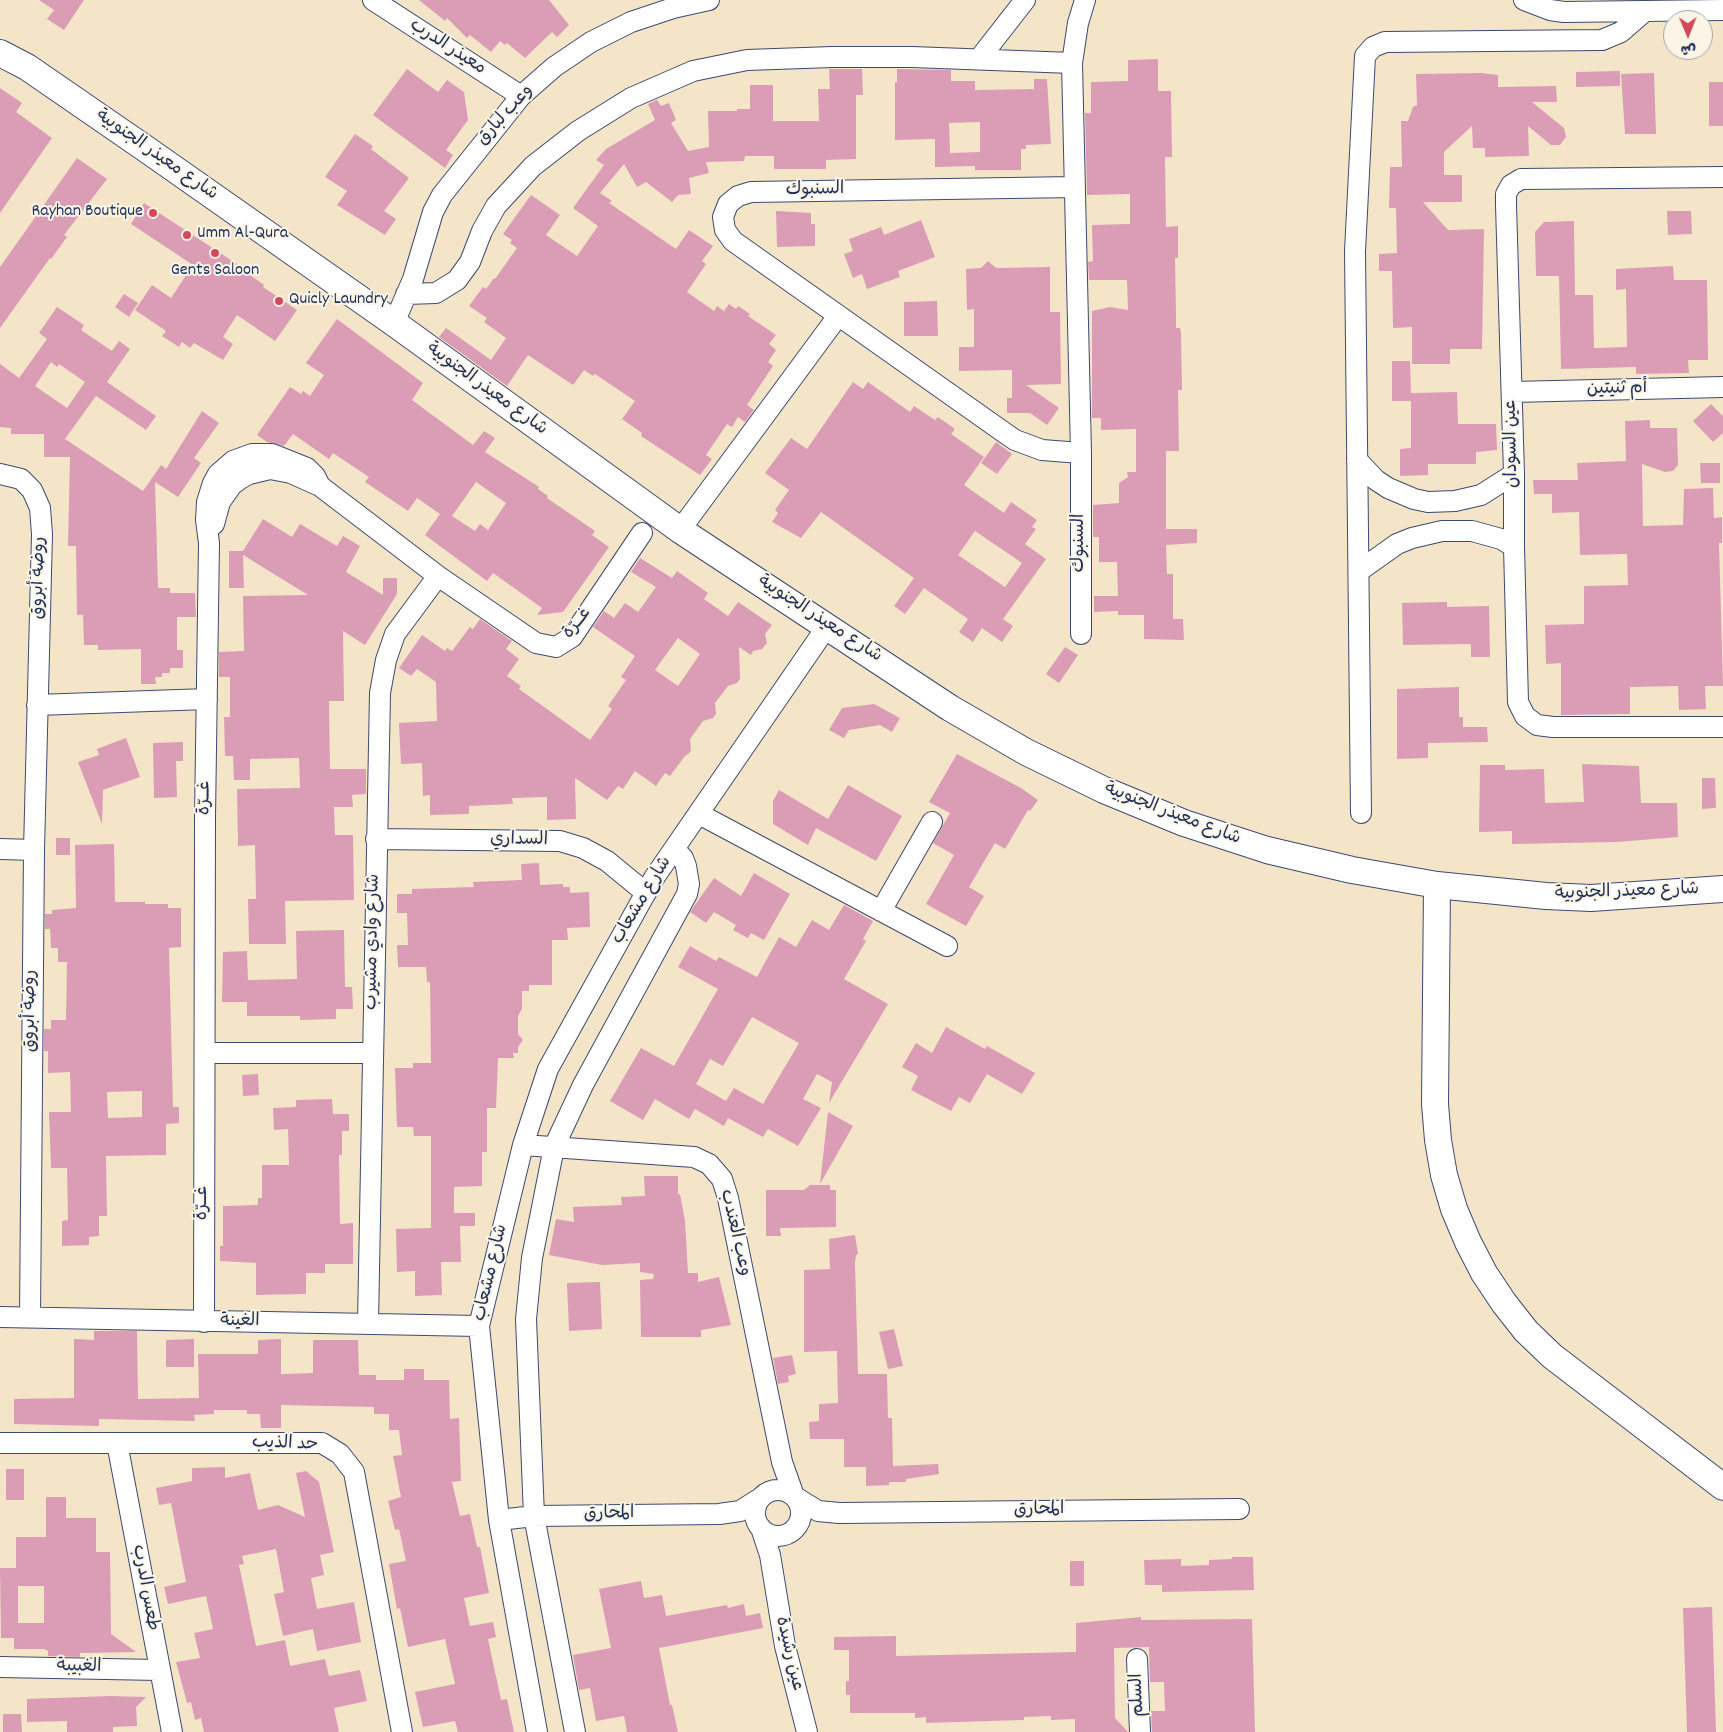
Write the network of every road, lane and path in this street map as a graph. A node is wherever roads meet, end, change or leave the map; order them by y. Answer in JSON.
{"nodes":[{"id":1,"x":373,"y":0,"type":"edge"},
{"id":2,"x":709,"y":0,"type":"edge"},
{"id":3,"x":1025,"y":0,"type":"edge"},
{"id":4,"x":1085,"y":0,"type":"edge"},
{"id":5,"x":1524,"y":0,"type":"edge"},
{"id":6,"x":1723,"y":10,"type":"edge"},
{"id":7,"x":1644,"y":12,"type":"junction"},
{"id":8,"x":0,"y":40,"type":"edge"},
{"id":9,"x":0,"y":53,"type":"edge"},
{"id":10,"x":979,"y":59,"type":"junction"},
{"id":11,"x":1072,"y":63,"type":"junction"},
{"id":12,"x":27,"y":67,"type":"junction"},
{"id":13,"x":520,"y":96,"type":"junction"},
{"id":14,"x":1723,"y":177,"type":"edge"},
{"id":15,"x":1075,"y":187,"type":"junction"},
{"id":16,"x":406,"y":294,"type":"junction"},
{"id":17,"x":838,"y":316,"type":"junction"},
{"id":18,"x":394,"y":323,"type":"junction"},
{"id":19,"x":1723,"y":388,"type":"edge"},
{"id":20,"x":1512,"y":392,"type":"junction"},
{"id":21,"x":1081,"y":453,"type":"junction"},
{"id":22,"x":1357,"y":460,"type":"junction"},
{"id":23,"x":0,"y":474,"type":"edge"},
{"id":24,"x":1514,"y":474,"type":"junction"},
{"id":25,"x":1442,"y":502,"type":"junction"},
{"id":26,"x":680,"y":530,"type":"junction"},
{"id":27,"x":1442,"y":531,"type":"junction"},
{"id":28,"x":642,"y":533,"type":"dead end"},
{"id":29,"x":1514,"y":547,"type":"junction"},
{"id":30,"x":1358,"y":572,"type":"junction"},
{"id":31,"x":438,"y":576,"type":"junction"},
{"id":32,"x":828,"y":625,"type":"junction"},
{"id":33,"x":1081,"y":634,"type":"dead end"},
{"id":34,"x":207,"y":700,"type":"junction"},
{"id":35,"x":37,"y":705,"type":"junction"},
{"id":36,"x":1723,"y":727,"type":"edge"},
{"id":37,"x":1361,"y":813,"type":"dead end"},
{"id":38,"x":699,"y":814,"type":"junction"},
{"id":39,"x":932,"y":822,"type":"dead end"},
{"id":40,"x":376,"y":839,"type":"junction"},
{"id":41,"x":0,"y":849,"type":"edge"},
{"id":42,"x":674,"y":849,"type":"junction"},
{"id":43,"x":34,"y":850,"type":"junction"},
{"id":44,"x":1437,"y":885,"type":"junction"},
{"id":45,"x":1723,"y":889,"type":"edge"},
{"id":46,"x":646,"y":893,"type":"junction"},
{"id":47,"x":881,"y":911,"type":"junction"},
{"id":48,"x":947,"y":946,"type":"dead end"},
{"id":49,"x":205,"y":1053,"type":"junction"},
{"id":50,"x":372,"y":1053,"type":"junction"},
{"id":51,"x":523,"y":1145,"type":"junction"},
{"id":52,"x":554,"y":1147,"type":"junction"},
{"id":53,"x":0,"y":1317,"type":"edge"},
{"id":54,"x":30,"y":1317,"type":"junction"},
{"id":55,"x":204,"y":1322,"type":"junction"},
{"id":56,"x":368,"y":1323,"type":"junction"},
{"id":57,"x":479,"y":1326,"type":"junction"},
{"id":58,"x":0,"y":1443,"type":"edge"},
{"id":59,"x":117,"y":1443,"type":"junction"},
{"id":60,"x":782,"y":1462,"type":"junction"},
{"id":61,"x":1723,"y":1487,"type":"edge"},
{"id":62,"x":762,"y":1496,"type":"junction"},
{"id":63,"x":795,"y":1497,"type":"junction"},
{"id":64,"x":1239,"y":1508,"type":"dead end"},
{"id":65,"x":839,"y":1513,"type":"junction"},
{"id":66,"x":719,"y":1514,"type":"junction"},
{"id":67,"x":534,"y":1516,"type":"junction"},
{"id":68,"x":499,"y":1520,"type":"junction"},
{"id":69,"x":759,"y":1525,"type":"junction"},
{"id":70,"x":792,"y":1529,"type":"junction"},
{"id":71,"x":774,"y":1576,"type":"junction"},
{"id":72,"x":1137,"y":1659,"type":"dead end"},
{"id":73,"x":0,"y":1667,"type":"edge"},
{"id":74,"x":159,"y":1670,"type":"junction"},
{"id":75,"x":172,"y":1732,"type":"edge"},
{"id":76,"x":402,"y":1732,"type":"edge"},
{"id":77,"x":537,"y":1732,"type":"edge"},
{"id":78,"x":575,"y":1732,"type":"edge"},
{"id":79,"x":806,"y":1732,"type":"edge"},
{"id":80,"x":1140,"y":1732,"type":"edge"}],
"edges":[{"from":1,"to":13,"type":"street","name":"معيذر الدرب"},
{"from":2,"to":13,"type":"street","name":"وعب لبارق"},
{"from":3,"to":10,"type":"street"},
{"from":4,"to":11,"type":"street","name":"السنبوك"},
{"from":5,"to":7,"type":"street"},
{"from":6,"to":7,"type":"street"},
{"from":7,"to":22,"type":"street"},
{"from":8,"to":12,"type":"street","name":"شارع معيذر الجنوبية"},
{"from":9,"to":12,"type":"street","name":"شارع معيذر الجنوبية"},
{"from":10,"to":11,"type":"street"},
{"from":10,"to":16,"type":"street"},
{"from":11,"to":15,"type":"street","name":"السنبوك"},
{"from":12,"to":18,"type":"street","name":"شارع معيذر الجنوبية"},
{"from":13,"to":16,"type":"street","name":"وعب لبارق"},
{"from":14,"to":20,"type":"street","name":"عين السودان"},
{"from":15,"to":17,"type":"street","name":"السنبوك"},
{"from":15,"to":21,"type":"street","name":"السنبوك"},
{"from":16,"to":18,"type":"street","name":"وعب لبارق"},
{"from":17,"to":21,"type":"street","name":"السنبوك"},
{"from":17,"to":26,"type":"street"},
{"from":18,"to":26,"type":"street","name":"شارع معيذر الجنوبية"},
{"from":19,"to":20,"type":"street","name":"أم ثنيتين"},
{"from":20,"to":24,"type":"street","name":"عين السودان"},
{"from":21,"to":33,"type":"street","name":"السنبوك"},
{"from":22,"to":25,"type":"street"},
{"from":22,"to":30,"type":"street"},
{"from":23,"to":35,"type":"street","name":"روضة أبروق"},
{"from":24,"to":25,"type":"street"},
{"from":24,"to":29,"type":"street","name":"عين السودان"},
{"from":25,"to":27,"type":"street"},
{"from":26,"to":32,"type":"street","name":"شارع معيذر الجنوبية"},
{"from":27,"to":29,"type":"street"},
{"from":27,"to":30,"type":"street"},
{"from":28,"to":31,"type":"street","name":"غــرّة"},
{"from":29,"to":36,"type":"street","name":"عين السودان"},
{"from":30,"to":37,"type":"street"},
{"from":31,"to":34,"type":"street","name":"غــرّة"},
{"from":31,"to":40,"type":"street","name":"شارع وادي مشيرب"},
{"from":32,"to":38,"type":"street","name":"شارع مشعاب"},
{"from":32,"to":44,"type":"street","name":"شارع معيذر الجنوبية"},
{"from":34,"to":35,"type":"street"},
{"from":34,"to":49,"type":"street","name":"غــرّة"},
{"from":35,"to":43,"type":"street","name":"روضة أبروق"},
{"from":38,"to":42,"type":"street","name":"شارع مشعاب"},
{"from":38,"to":47,"type":"street"},
{"from":39,"to":47,"type":"street"},
{"from":40,"to":46,"type":"street","name":"السداري"},
{"from":40,"to":50,"type":"street","name":"شارع وادي مشيرب"},
{"from":41,"to":43,"type":"street"},
{"from":42,"to":46,"type":"street","name":"شارع مشعاب"},
{"from":42,"to":52,"type":"street","name":"شارع مشعاب"},
{"from":43,"to":54,"type":"street","name":"روضة أبروق"},
{"from":44,"to":45,"type":"street","name":"شارع معيذر الجنوبية"},
{"from":44,"to":61,"type":"street"},
{"from":46,"to":51,"type":"street","name":"شارع مشعاب"},
{"from":47,"to":48,"type":"street"},
{"from":49,"to":50,"type":"street"},
{"from":49,"to":55,"type":"street","name":"غــرّة"},
{"from":50,"to":56,"type":"street","name":"شارع وادي مشيرب"},
{"from":51,"to":52,"type":"street","name":"وعب العندب"},
{"from":51,"to":57,"type":"street","name":"شارع مشعاب"},
{"from":52,"to":60,"type":"street","name":"وعب العندب"},
{"from":52,"to":67,"type":"street","name":"شارع مشعاب"},
{"from":53,"to":54,"type":"street","name":"الغينة"},
{"from":54,"to":55,"type":"street","name":"الغينة"},
{"from":55,"to":56,"type":"street","name":"الغينة"},
{"from":56,"to":57,"type":"street","name":"الغينة"},
{"from":57,"to":68,"type":"street","name":"شارع مشعاب"},
{"from":58,"to":59,"type":"street","name":"حد الذيب"},
{"from":59,"to":74,"type":"street","name":"طعس الدرب"},
{"from":59,"to":76,"type":"street","name":"حد الذيب"},
{"from":60,"to":62,"type":"street"},
{"from":60,"to":63,"type":"street","name":"وعب العندب"},
{"from":62,"to":63,"type":"street"},
{"from":62,"to":66,"type":"street","name":"المحارق"},
{"from":62,"to":69,"type":"street"},
{"from":63,"to":65,"type":"street","name":"المحارق"},
{"from":63,"to":70,"type":"street"},
{"from":64,"to":65,"type":"street","name":"المحارق"},
{"from":65,"to":70,"type":"street","name":"المحارق"},
{"from":66,"to":67,"type":"street","name":"المحارق"},
{"from":66,"to":69,"type":"street","name":"المحارق"},
{"from":67,"to":68,"type":"street","name":"المحارق"},
{"from":67,"to":78,"type":"street","name":"شارع مشعاب"},
{"from":68,"to":77,"type":"street","name":"شارع مشعاب"},
{"from":69,"to":70,"type":"street"},
{"from":69,"to":71,"type":"street","name":"عين رشيدة"},
{"from":70,"to":71,"type":"street","name":"عين رشيدة"},
{"from":71,"to":79,"type":"street","name":"عين رشيدة"},
{"from":72,"to":80,"type":"street","name":"السلم"},
{"from":73,"to":74,"type":"street","name":"الغبيبة"},
{"from":74,"to":75,"type":"street","name":"طعس الدرب"}]}
